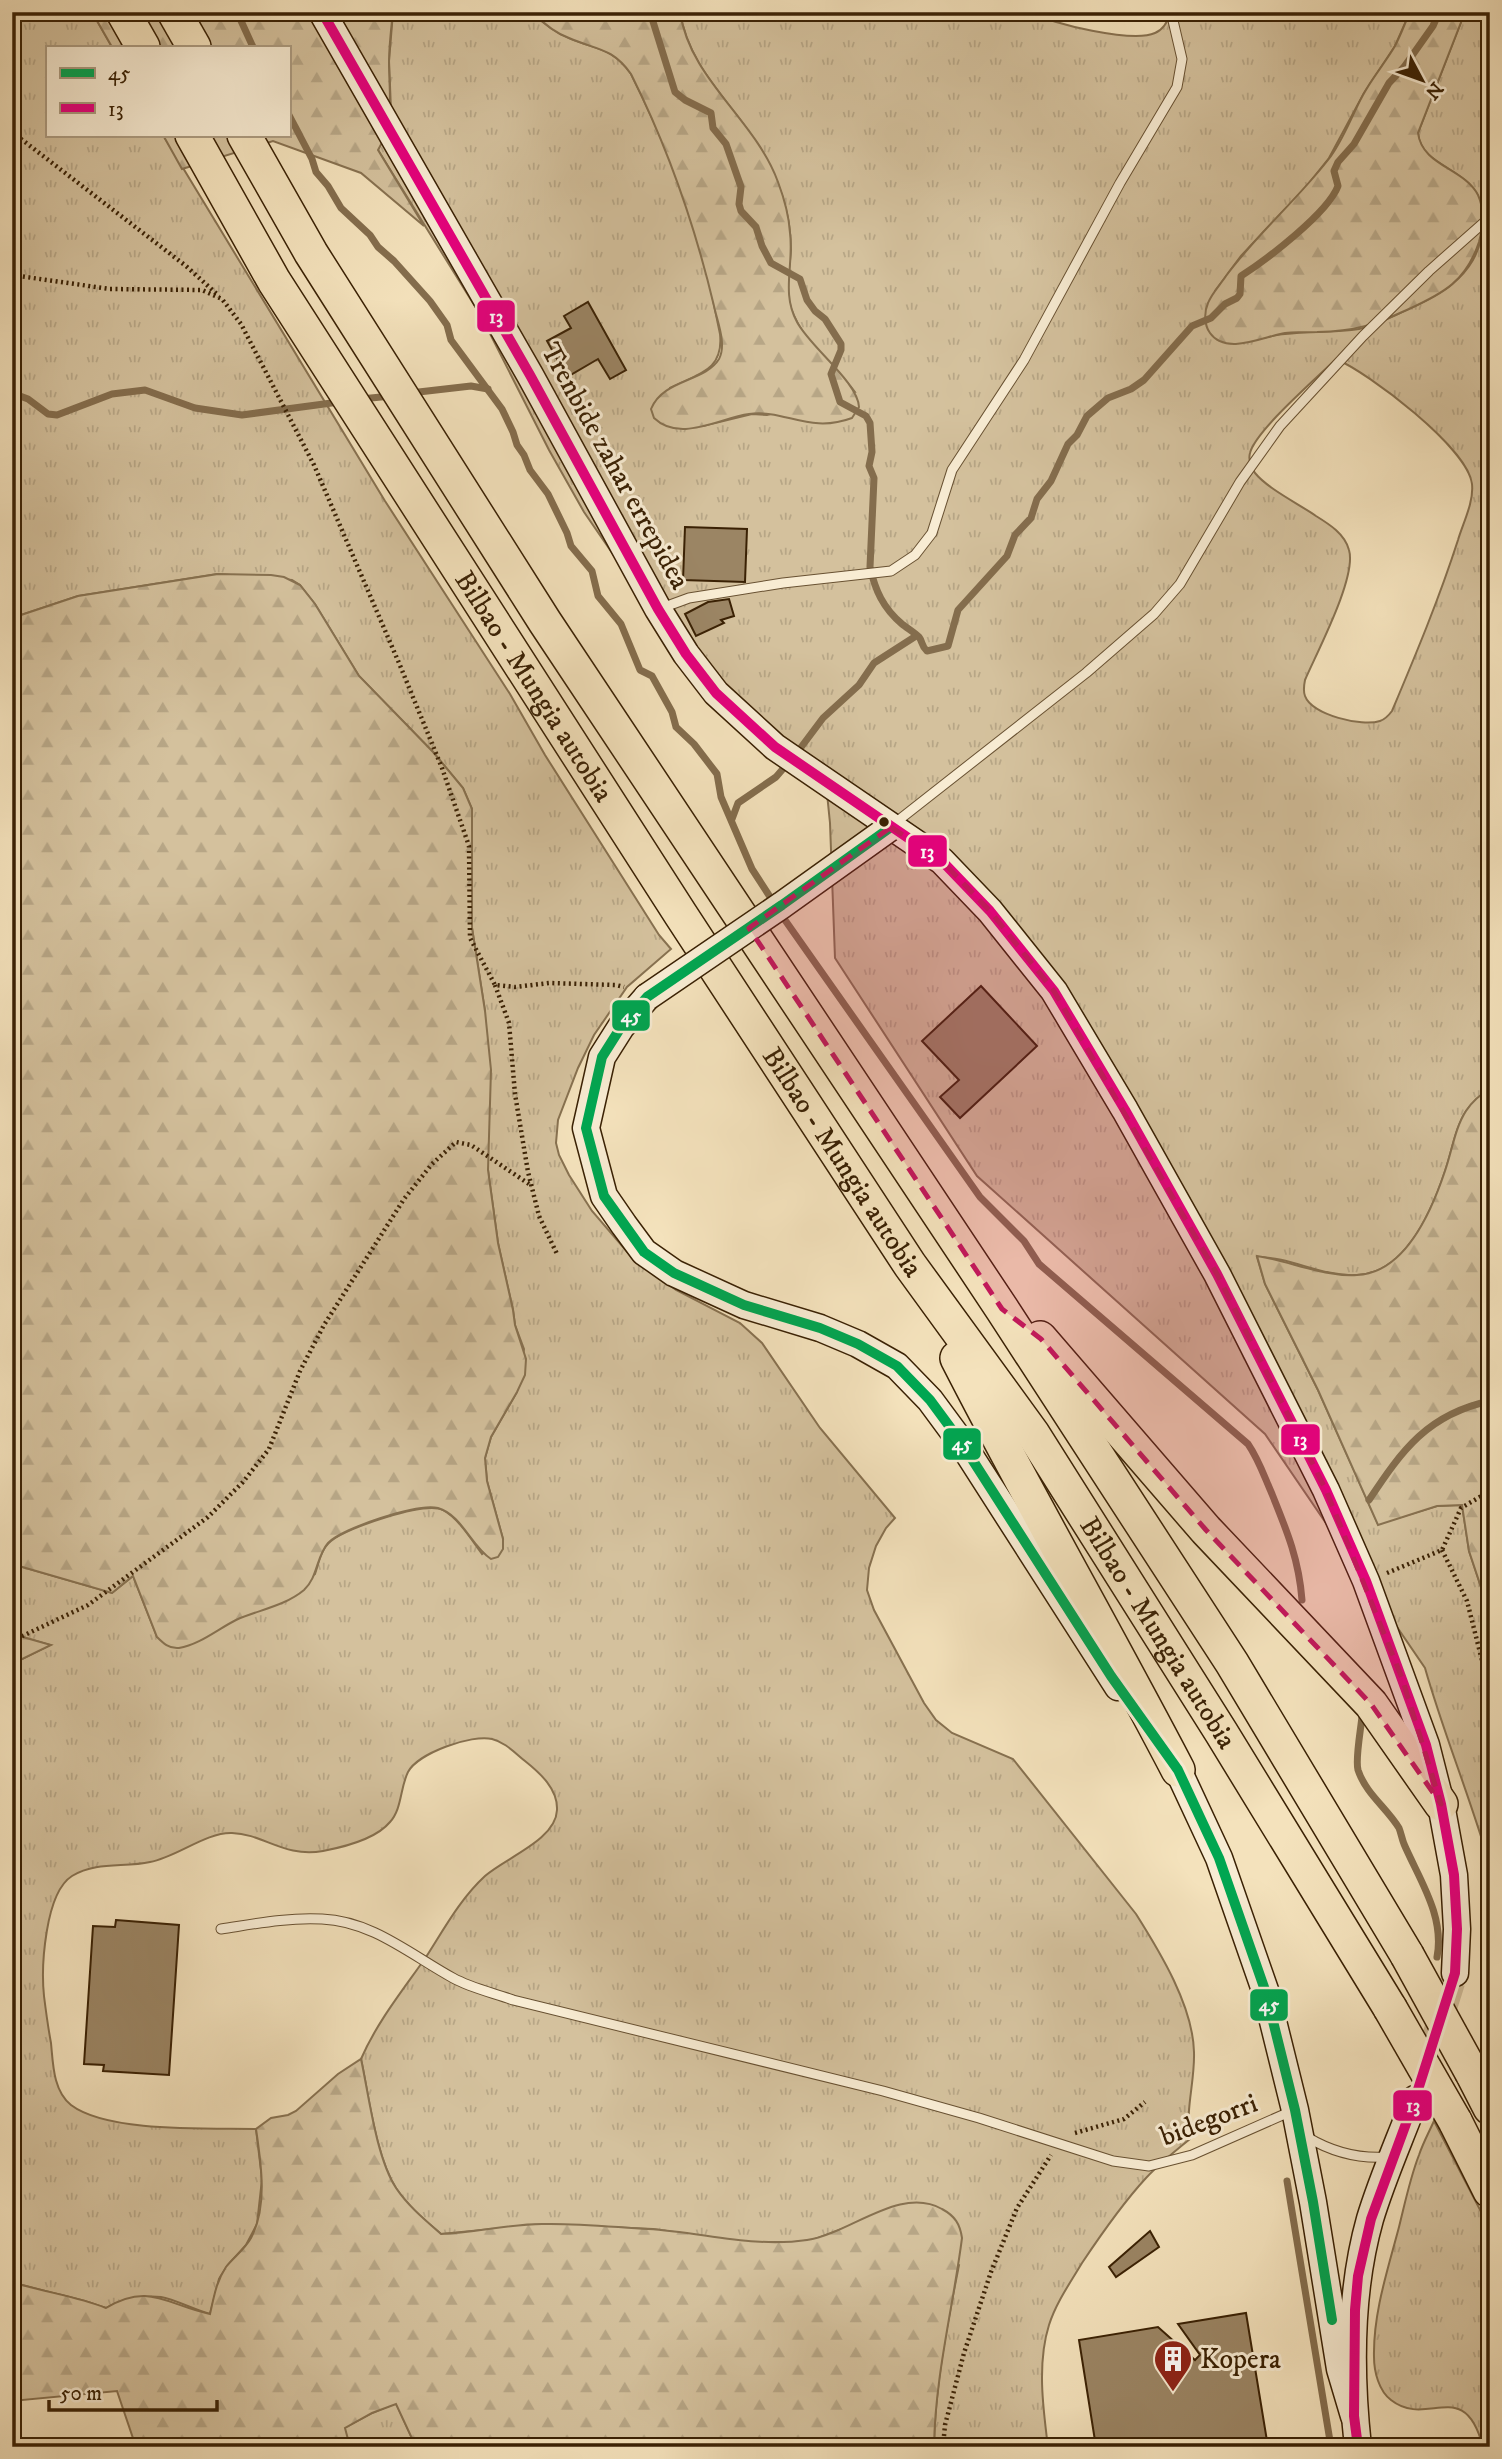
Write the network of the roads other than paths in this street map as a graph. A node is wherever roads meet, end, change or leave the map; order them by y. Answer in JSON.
{"nodes":[{"id":1,"x":123,"y":12,"type":"edge"},
{"id":2,"x":174,"y":12,"type":"edge"},
{"id":3,"x":322,"y":12,"type":"edge"},
{"id":4,"x":1171,"y":12,"type":"edge"},
{"id":5,"x":142,"y":46,"type":"edge"},
{"id":6,"x":193,"y":46,"type":"edge"},
{"id":7,"x":193,"y":136,"type":"edge"},
{"id":8,"x":245,"y":136,"type":"edge"},
{"id":9,"x":1490,"y":218,"type":"edge"},
{"id":10,"x":658,"y":610,"type":"junction"},
{"id":11,"x":891,"y":827,"type":"junction"},
{"id":12,"x":910,"y":1265,"type":"junction"},
{"id":13,"x":1002,"y":1310,"type":"junction"},
{"id":14,"x":1178,"y":1770,"type":"junction"},
{"id":15,"x":1441,"y":1804,"type":"junction"},
{"id":16,"x":221,"y":1928,"type":"dead end"},
{"id":17,"x":1455,"y":1973,"type":"tunnel mouth"},
{"id":18,"x":1415,"y":2099,"type":"tunnel mouth"},
{"id":19,"x":1490,"y":2108,"type":"edge"},
{"id":20,"x":1297,"y":2122,"type":"junction"},
{"id":21,"x":1394,"y":2157,"type":"junction"},
{"id":22,"x":1490,"y":2191,"type":"edge"},
{"id":23,"x":1354,"y":2416,"type":"junction"},
{"id":24,"x":1357,"y":2447,"type":"edge"}],
"edges":[{"from":1,"to":5,"type":"highway"},
{"from":2,"to":6,"type":"highway"},
{"from":3,"to":10,"type":"street","name":"Trenbide zahar errepidea"},
{"from":4,"to":10,"type":"lane"},
{"from":7,"to":12,"type":"highway","name":"Bilbao - Mungia autobia"},
{"from":8,"to":13,"type":"highway","name":"Bilbao - Mungia autobia"},
{"from":9,"to":11,"type":"lane"},
{"from":10,"to":11,"type":"street","name":"Trenbide zahar errepidea"},
{"from":11,"to":14,"type":"street","bridge":true},
{"from":11,"to":15,"type":"street","name":"Trenbide zahar errepidea"},
{"from":12,"to":14,"type":"highway"},
{"from":12,"to":22,"type":"highway","name":"Bilbao - Mungia autobia","bridge":true},
{"from":13,"to":15,"type":"highway"},
{"from":13,"to":19,"type":"highway","name":"Bilbao - Mungia autobia","bridge":true},
{"from":14,"to":20,"type":"street"},
{"from":15,"to":17,"type":"street","name":"Trenbide zahar errepidea"},
{"from":16,"to":20,"type":"lane","name":"bidegorri"},
{"from":18,"to":21,"type":"street"},
{"from":20,"to":21,"type":"lane"},
{"from":20,"to":23,"type":"street"},
{"from":21,"to":23,"type":"street"},
{"from":23,"to":24,"type":"street"}]}
